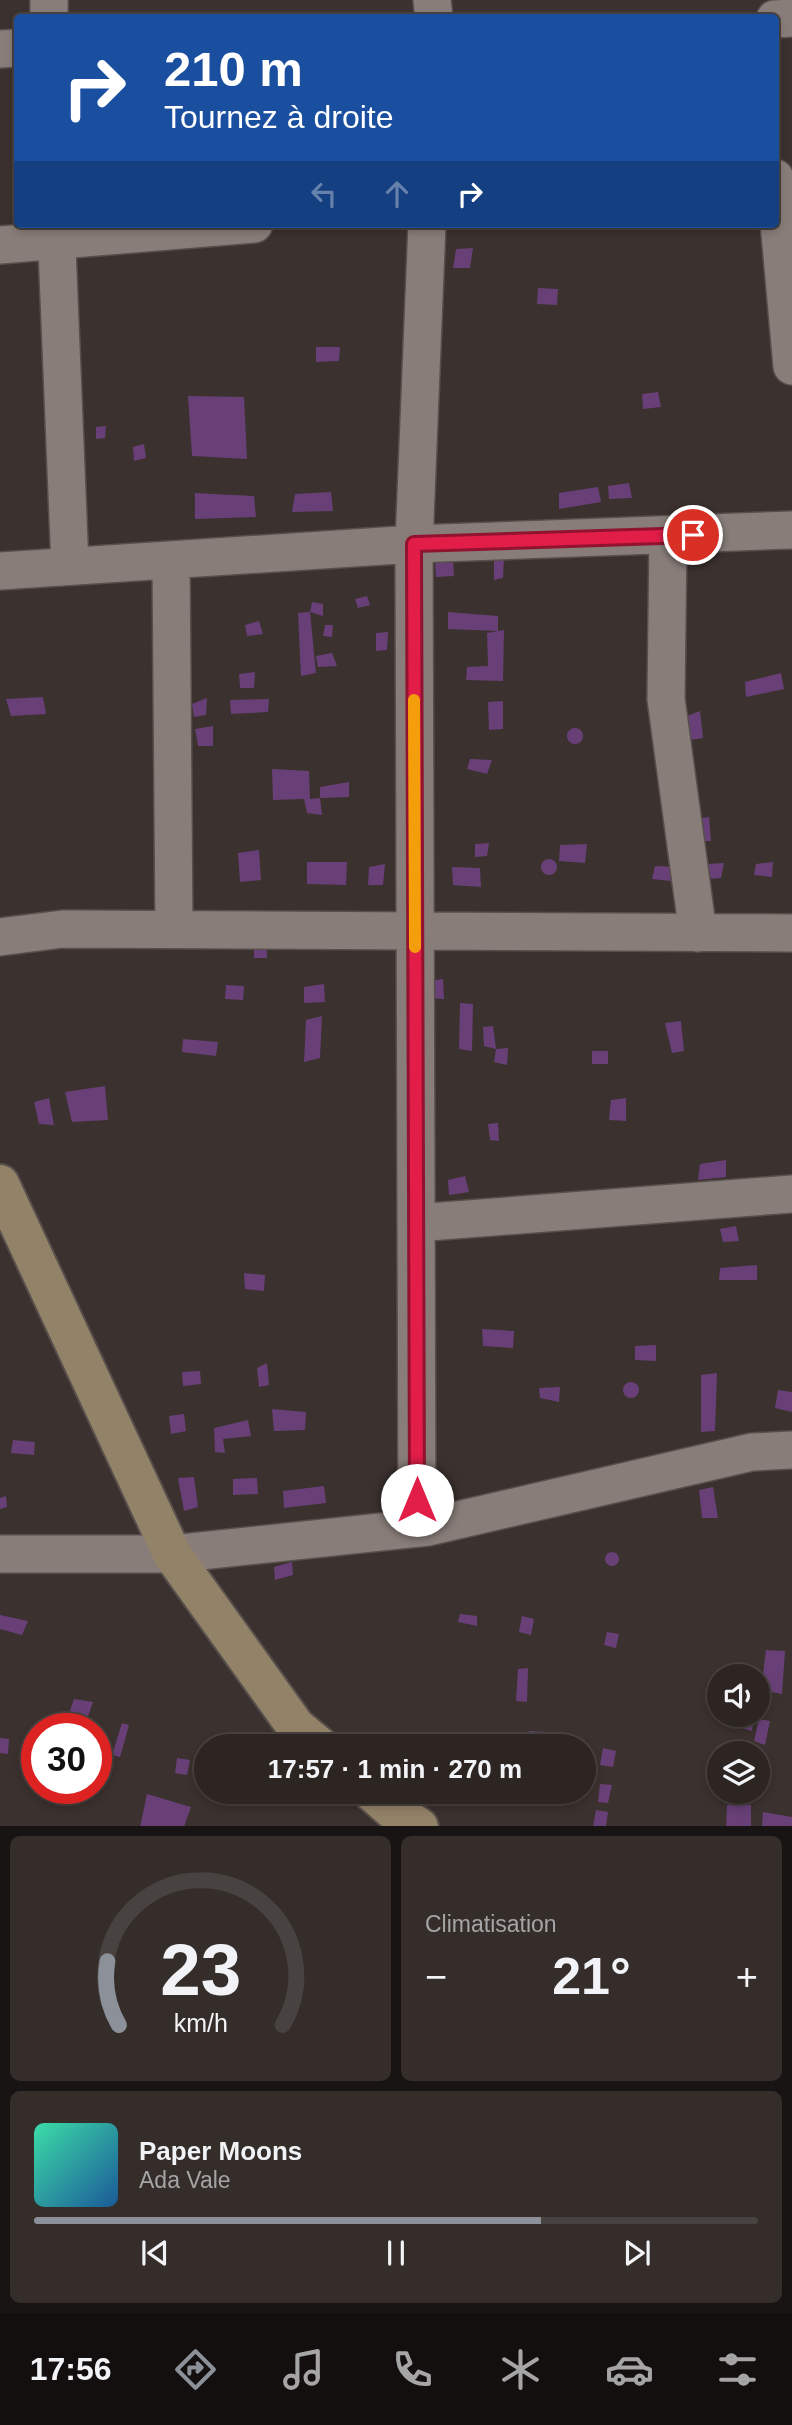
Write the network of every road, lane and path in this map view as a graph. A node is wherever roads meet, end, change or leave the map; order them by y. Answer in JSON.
{"nodes":[{"id":1,"x":779,"y":222,"type":"edge"},
{"id":2,"x":156,"y":228,"type":"edge"},
{"id":3,"x":427,"y":228,"type":"edge"},
{"id":4,"x":57,"y":232,"type":"edge"},
{"id":5,"x":0,"y":245,"type":"edge"},
{"id":6,"x":792,"y":366,"type":"edge"},
{"id":7,"x":792,"y":530,"type":"edge"},
{"id":8,"x":668,"y":536,"type":"junction"},
{"id":9,"x":414,"y":544,"type":"junction"},
{"id":10,"x":171,"y":560,"type":"junction"},
{"id":11,"x":70,"y":566,"type":"junction"},
{"id":12,"x":0,"y":571,"type":"edge"},
{"id":13,"x":174,"y":929,"type":"junction"},
{"id":14,"x":415,"y":931,"type":"junction"},
{"id":15,"x":698,"y":933,"type":"junction"},
{"id":16,"x":792,"y":933,"type":"edge"},
{"id":17,"x":0,"y":937,"type":"edge"},
{"id":18,"x":0,"y":1184,"type":"edge"},
{"id":19,"x":792,"y":1194,"type":"edge"},
{"id":20,"x":416,"y":1223,"type":"junction"},
{"id":21,"x":792,"y":1450,"type":"edge"},
{"id":22,"x":417,"y":1528,"type":"junction"},
{"id":23,"x":0,"y":1554,"type":"edge"},
{"id":24,"x":172,"y":1554,"type":"junction"},
{"id":25,"x":304,"y":1734,"type":"edge"},
{"id":26,"x":386,"y":1804,"type":"edge"},
{"id":27,"x":419,"y":1826,"type":"edge"}],
"edges":[{"from":1,"to":6,"type":"street"},
{"from":2,"to":4,"type":"street"},
{"from":3,"to":9,"type":"street"},
{"from":4,"to":5,"type":"street"},
{"from":4,"to":11,"type":"street"},
{"from":7,"to":8,"type":"street"},
{"from":8,"to":9,"type":"street"},
{"from":8,"to":15,"type":"street"},
{"from":9,"to":10,"type":"street"},
{"from":9,"to":14,"type":"street"},
{"from":10,"to":11,"type":"street"},
{"from":10,"to":13,"type":"street"},
{"from":11,"to":12,"type":"street"},
{"from":13,"to":14,"type":"street"},
{"from":13,"to":17,"type":"street"},
{"from":14,"to":15,"type":"street"},
{"from":14,"to":20,"type":"street"},
{"from":15,"to":16,"type":"street"},
{"from":18,"to":24,"type":"main road"},
{"from":19,"to":20,"type":"street"},
{"from":20,"to":22,"type":"street"},
{"from":21,"to":22,"type":"street"},
{"from":22,"to":24,"type":"street"},
{"from":23,"to":24,"type":"street"},
{"from":24,"to":25,"type":"main road"},
{"from":26,"to":27,"type":"main road"}]}
